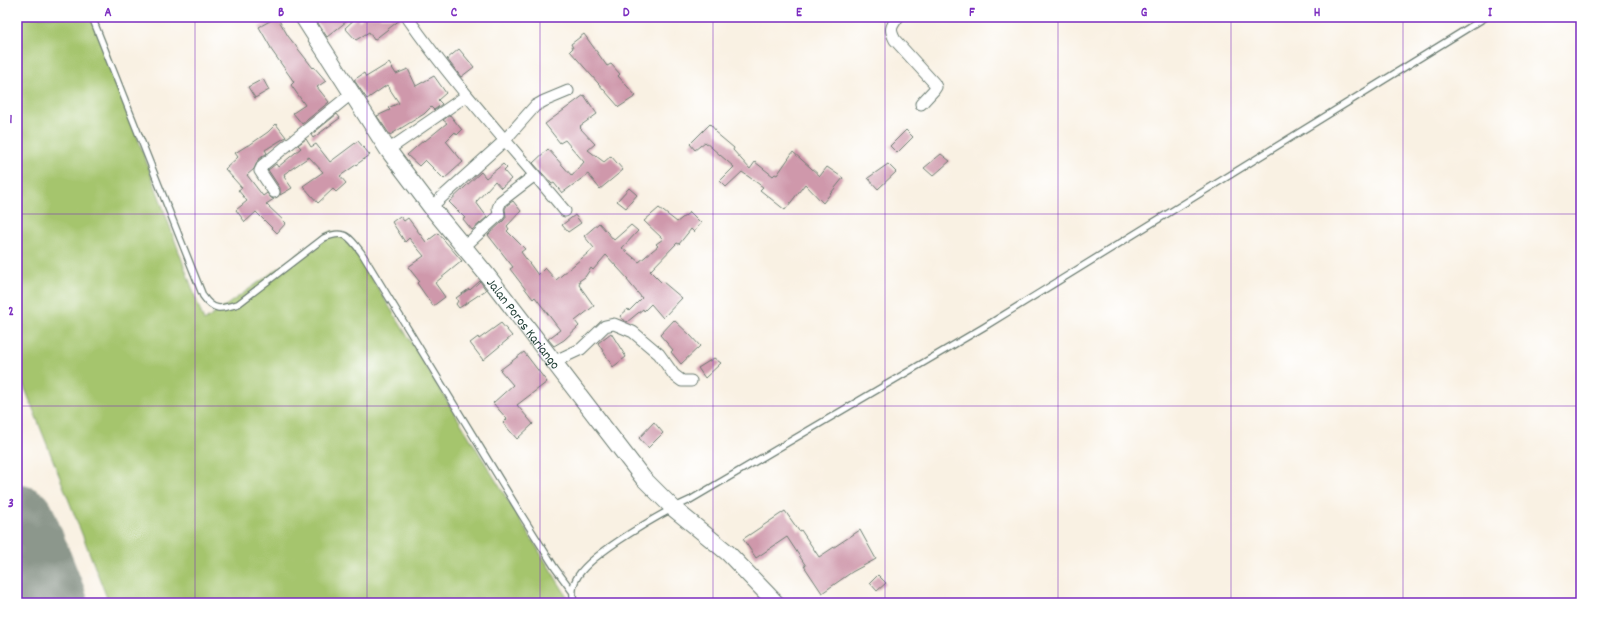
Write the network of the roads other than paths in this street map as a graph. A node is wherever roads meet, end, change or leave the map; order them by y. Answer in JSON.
{"nodes":[{"id":1,"x":92,"y":17,"type":"edge"},
{"id":2,"x":303,"y":17,"type":"edge"},
{"id":3,"x":407,"y":17,"type":"edge"},
{"id":4,"x":898,"y":17,"type":"edge"},
{"id":5,"x":1486,"y":17,"type":"edge"},
{"id":6,"x":568,"y":91,"type":"dead end"},
{"id":7,"x":351,"y":94,"type":"junction"},
{"id":8,"x":466,"y":96,"type":"junction"},
{"id":9,"x":921,"y":104,"type":"dead end"},
{"id":10,"x":504,"y":141,"type":"junction"},
{"id":11,"x":388,"y":150,"type":"junction"},
{"id":12,"x":535,"y":175,"type":"junction"},
{"id":13,"x":274,"y":192,"type":"dead end"},
{"id":14,"x":431,"y":207,"type":"junction"},
{"id":15,"x":565,"y":212,"type":"dead end"},
{"id":16,"x":464,"y":247,"type":"junction"},
{"id":17,"x":553,"y":362,"type":"junction"},
{"id":18,"x":691,"y":381,"type":"dead end"},
{"id":19,"x":673,"y":508,"type":"junction"},
{"id":20,"x":572,"y":591,"type":"junction"},
{"id":21,"x":574,"y":603,"type":"edge"},
{"id":22,"x":776,"y":603,"type":"edge"}],
"edges":[{"from":1,"to":20,"type":"lane"},
{"from":2,"to":7,"type":"main road","name":"Jalan Poros Kariango"},
{"from":3,"to":8,"type":"street"},
{"from":4,"to":9,"type":"street"},
{"from":5,"to":19,"type":"lane"},
{"from":6,"to":10,"type":"street"},
{"from":7,"to":11,"type":"main road","name":"Jalan Poros Kariango"},
{"from":7,"to":13,"type":"street"},
{"from":8,"to":10,"type":"street"},
{"from":8,"to":11,"type":"street"},
{"from":10,"to":12,"type":"street"},
{"from":10,"to":14,"type":"street"},
{"from":11,"to":14,"type":"main road","name":"Jalan Poros Kariango"},
{"from":12,"to":15,"type":"street"},
{"from":12,"to":16,"type":"street"},
{"from":14,"to":16,"type":"main road","name":"Jalan Poros Kariango"},
{"from":16,"to":17,"type":"main road","name":"Jalan Poros Kariango"},
{"from":17,"to":18,"type":"street"},
{"from":17,"to":19,"type":"main road","name":"Jalan Poros Kariango"},
{"from":19,"to":20,"type":"lane"},
{"from":19,"to":22,"type":"main road","name":"Jalan Poros Kariango"},
{"from":20,"to":21,"type":"lane"}]}
